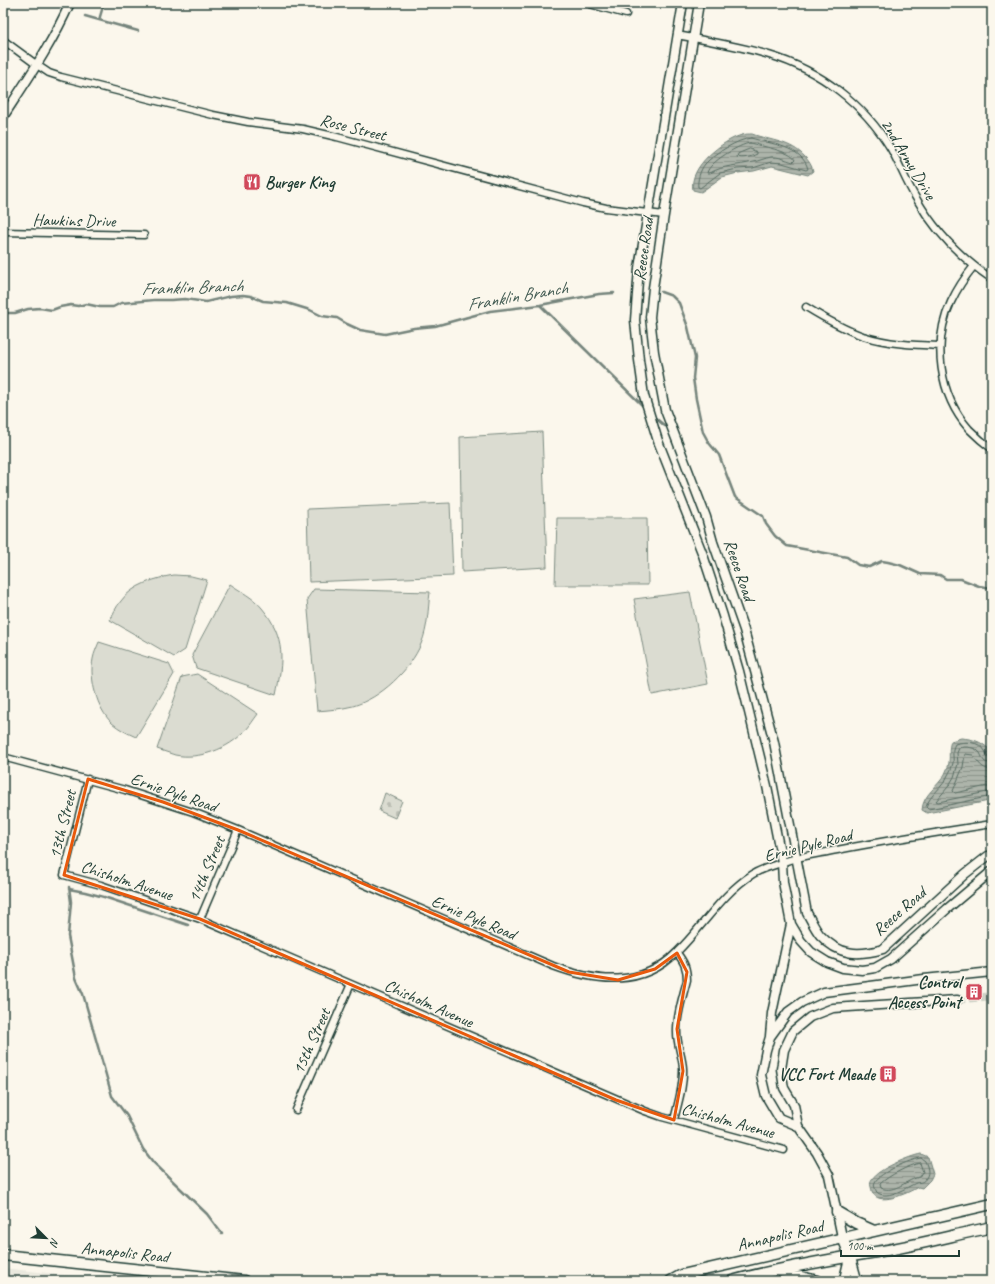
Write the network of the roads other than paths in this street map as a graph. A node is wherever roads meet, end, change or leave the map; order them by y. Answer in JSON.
{"nodes":[{"id":1,"x":70,"y":3,"type":"edge"},
{"id":2,"x":586,"y":3,"type":"edge"},
{"id":3,"x":683,"y":3,"type":"edge"},
{"id":4,"x":699,"y":3,"type":"edge"},
{"id":5,"x":626,"y":14,"type":"dead end"},
{"id":6,"x":677,"y":35,"type":"junction"},
{"id":7,"x":693,"y":38,"type":"junction"},
{"id":8,"x":3,"y":40,"type":"edge"},
{"id":9,"x":37,"y":65,"type":"junction"},
{"id":10,"x":3,"y":117,"type":"edge"},
{"id":11,"x":647,"y":213,"type":"junction"},
{"id":12,"x":664,"y":215,"type":"junction"},
{"id":13,"x":3,"y":232,"type":"edge"},
{"id":14,"x":144,"y":235,"type":"dead end"},
{"id":15,"x":974,"y":266,"type":"junction"},
{"id":16,"x":992,"y":279,"type":"edge"},
{"id":17,"x":806,"y":306,"type":"dead end"},
{"id":18,"x":940,"y":346,"type":"junction"},
{"id":19,"x":992,"y":449,"type":"edge"},
{"id":20,"x":3,"y":757,"type":"edge"},
{"id":21,"x":88,"y":780,"type":"junction"},
{"id":22,"x":992,"y":824,"type":"edge"},
{"id":23,"x":238,"y":830,"type":"junction"},
{"id":24,"x":992,"y":855,"type":"edge"},
{"id":25,"x":796,"y":858,"type":"junction"},
{"id":26,"x":782,"y":862,"type":"junction"},
{"id":27,"x":992,"y":871,"type":"edge"},
{"id":28,"x":64,"y":875,"type":"joint"},
{"id":29,"x":200,"y":920,"type":"junction"},
{"id":30,"x":791,"y":924,"type":"junction"},
{"id":31,"x":677,"y":953,"type":"junction"},
{"id":32,"x":992,"y":972,"type":"edge"},
{"id":33,"x":351,"y":984,"type":"junction"},
{"id":34,"x":958,"y":1000,"type":"tunnel mouth"},
{"id":35,"x":770,"y":1037,"type":"junction"},
{"id":36,"x":296,"y":1110,"type":"dead end"},
{"id":37,"x":674,"y":1120,"type":"junction"},
{"id":38,"x":798,"y":1126,"type":"junction"},
{"id":39,"x":784,"y":1150,"type":"dead end"},
{"id":40,"x":992,"y":1204,"type":"edge"},
{"id":41,"x":837,"y":1212,"type":"junction"},
{"id":42,"x":992,"y":1227,"type":"edge"},
{"id":43,"x":874,"y":1231,"type":"junction"},
{"id":44,"x":842,"y":1237,"type":"junction"},
{"id":45,"x":3,"y":1255,"type":"edge"},
{"id":46,"x":850,"y":1256,"type":"junction"},
{"id":47,"x":772,"y":1270,"type":"junction"},
{"id":48,"x":244,"y":1281,"type":"edge"},
{"id":49,"x":671,"y":1281,"type":"edge"},
{"id":50,"x":732,"y":1281,"type":"edge"},
{"id":51,"x":817,"y":1281,"type":"edge"},
{"id":52,"x":844,"y":1281,"type":"edge"},
{"id":53,"x":857,"y":1281,"type":"edge"}],
"edges":[{"from":1,"to":9,"type":"street"},
{"from":2,"to":5,"type":"street"},
{"from":3,"to":6,"type":"street","name":"Reece Road"},
{"from":4,"to":7,"type":"street","name":"Reece Road"},
{"from":6,"to":7,"type":"street","name":"2nd Army Drive"},
{"from":6,"to":11,"type":"street","name":"Reece Road"},
{"from":7,"to":12,"type":"street","name":"Reece Road"},
{"from":7,"to":15,"type":"street","name":"2nd Army Drive"},
{"from":8,"to":9,"type":"street","name":"Rose Street"},
{"from":9,"to":10,"type":"street"},
{"from":9,"to":11,"type":"street","name":"Rose Street"},
{"from":11,"to":12,"type":"street","name":"Rose Street"},
{"from":11,"to":26,"type":"street","name":"Reece Road"},
{"from":12,"to":25,"type":"street","name":"Reece Road"},
{"from":13,"to":14,"type":"street","name":"Hawkins Drive"},
{"from":15,"to":16,"type":"street","name":"2nd Army Drive"},
{"from":15,"to":18,"type":"street"},
{"from":17,"to":18,"type":"street"},
{"from":18,"to":19,"type":"street"},
{"from":20,"to":21,"type":"street","name":"Ernie Pyle Road"},
{"from":21,"to":23,"type":"street","name":"Ernie Pyle Road"},
{"from":21,"to":28,"type":"street","name":"13th Street"},
{"from":22,"to":25,"type":"street","name":"Ernie Pyle Road"},
{"from":23,"to":29,"type":"street","name":"14th Street"},
{"from":23,"to":31,"type":"street","name":"Ernie Pyle Road"},
{"from":24,"to":25,"type":"street","name":"Reece Road"},
{"from":25,"to":26,"type":"street","name":"Ernie Pyle Road"},
{"from":26,"to":30,"type":"street","name":"Reece Road"},
{"from":26,"to":31,"type":"street","name":"Ernie Pyle Road"},
{"from":27,"to":30,"type":"street","name":"Reece Road"},
{"from":28,"to":29,"type":"street","name":"Chisholm Avenue"},
{"from":29,"to":33,"type":"street","name":"Chisholm Avenue"},
{"from":30,"to":35,"type":"street","name":"Reece Road"},
{"from":31,"to":37,"type":"street"},
{"from":32,"to":35,"type":"street","name":"Reece Road"},
{"from":33,"to":36,"type":"street","name":"15th Street"},
{"from":33,"to":37,"type":"street","name":"Chisholm Avenue"},
{"from":34,"to":38,"type":"street"},
{"from":35,"to":38,"type":"street","name":"Reece Road"},
{"from":37,"to":39,"type":"street","name":"Chisholm Avenue"},
{"from":38,"to":41,"type":"street"},
{"from":40,"to":43,"type":"main road","name":"Annapolis Road"},
{"from":41,"to":43,"type":"main road"},
{"from":41,"to":44,"type":"street"},
{"from":42,"to":46,"type":"main road","name":"Annapolis Road"},
{"from":43,"to":44,"type":"main road","name":"Annapolis Road"},
{"from":44,"to":46,"type":"main road"},
{"from":44,"to":49,"type":"main road","name":"Annapolis Road"},
{"from":45,"to":48,"type":"main road","name":"Annapolis Road"},
{"from":46,"to":47,"type":"main road","name":"Annapolis Road"},
{"from":46,"to":52,"type":"main road"},
{"from":46,"to":53,"type":"main road"},
{"from":47,"to":50,"type":"main road","name":"Annapolis Road"},
{"from":47,"to":51,"type":"main road"}]}
